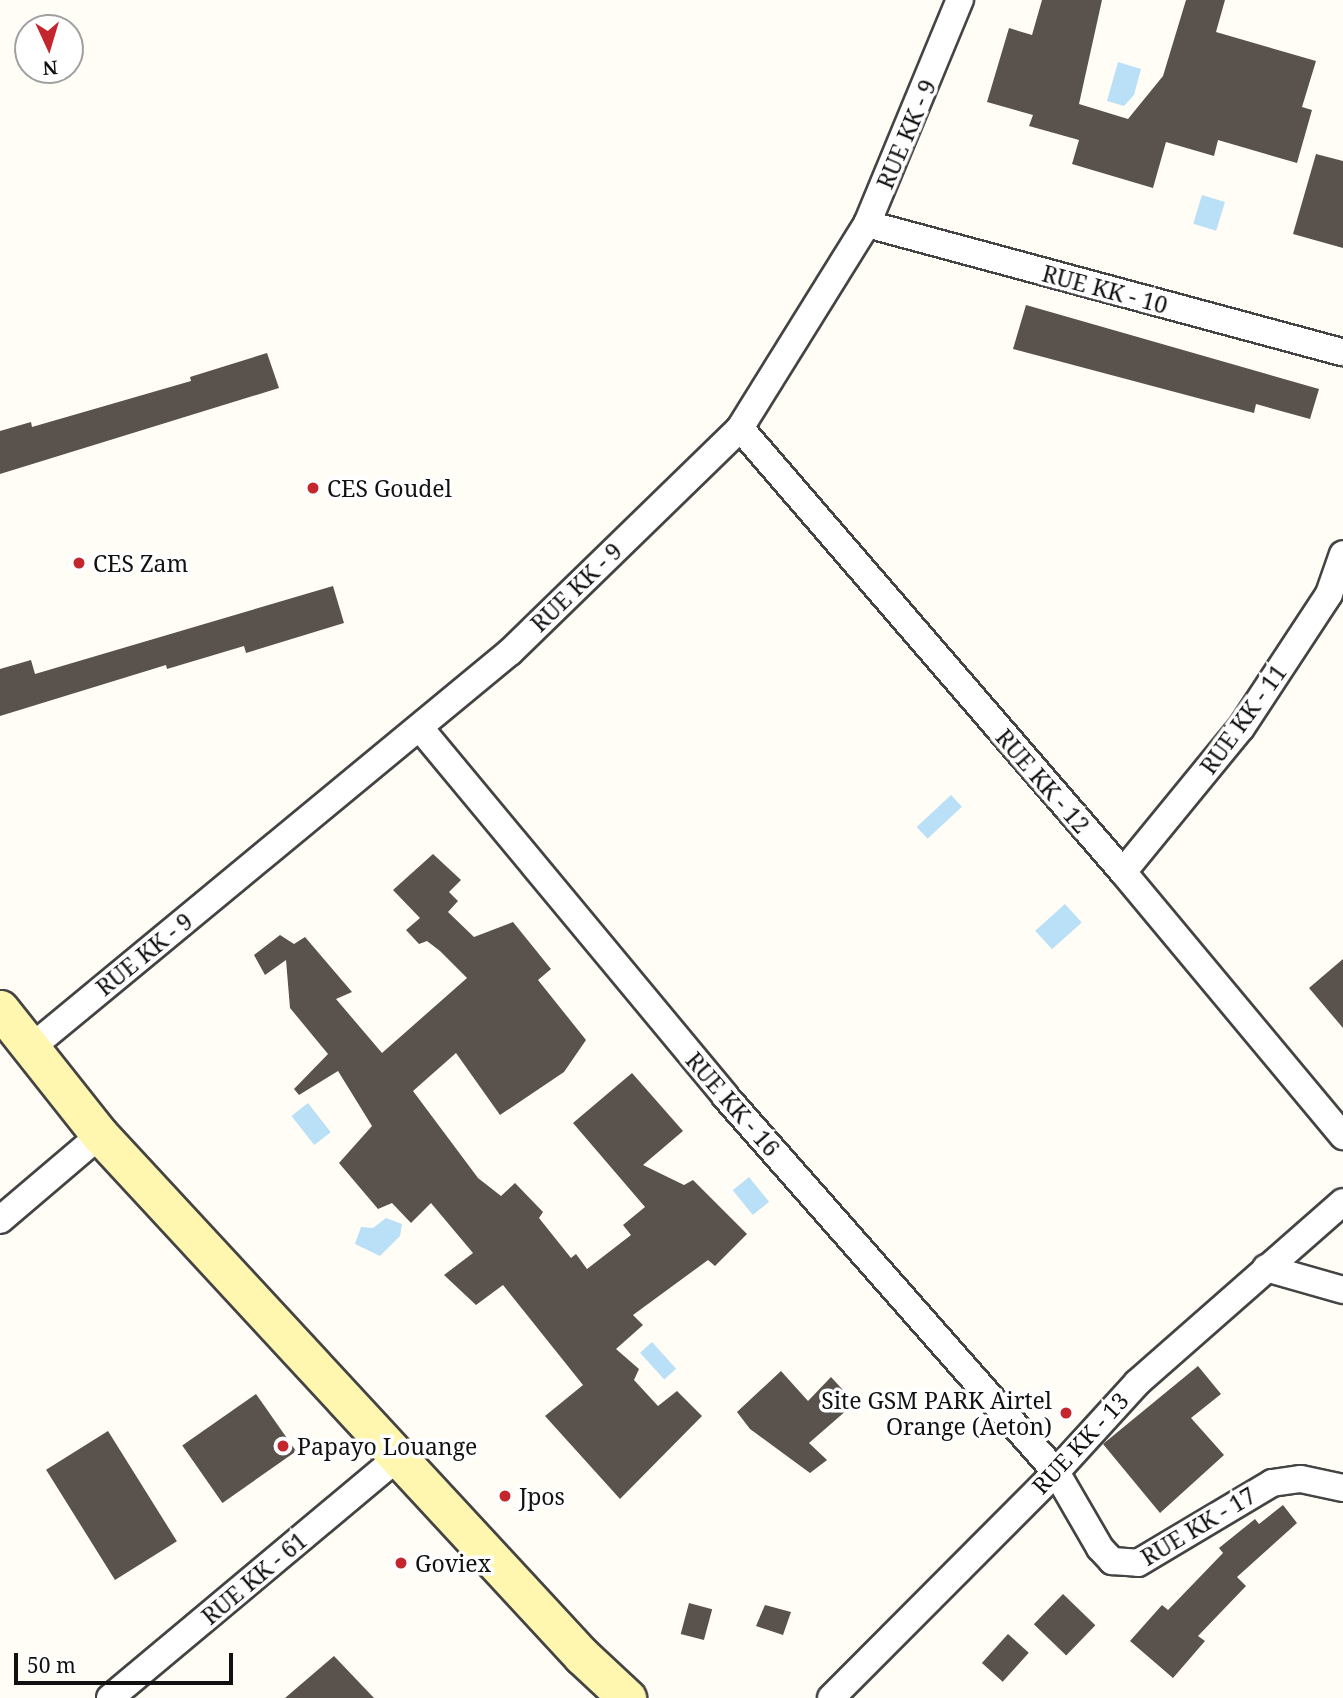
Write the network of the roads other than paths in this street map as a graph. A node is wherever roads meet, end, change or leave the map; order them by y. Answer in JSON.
{"nodes":[{"id":1,"x":960,"y":0,"type":"edge"},
{"id":2,"x":867,"y":224,"type":"junction"},
{"id":3,"x":1343,"y":352,"type":"edge"},
{"id":4,"x":740,"y":428,"type":"junction"},
{"id":5,"x":1343,"y":554,"type":"edge"},
{"id":6,"x":420,"y":728,"type":"junction"},
{"id":7,"x":1123,"y":872,"type":"junction"},
{"id":8,"x":0,"y":1009,"type":"edge"},
{"id":9,"x":33,"y":1046,"type":"junction"},
{"id":10,"x":100,"y":1135,"type":"junction"},
{"id":11,"x":1343,"y":1136,"type":"edge"},
{"id":12,"x":1343,"y":1202,"type":"edge"},
{"id":13,"x":0,"y":1220,"type":"edge"},
{"id":14,"x":1266,"y":1268,"type":"junction"},
{"id":15,"x":1343,"y":1290,"type":"edge"},
{"id":16,"x":398,"y":1457,"type":"junction"},
{"id":17,"x":1056,"y":1472,"type":"junction"},
{"id":18,"x":1343,"y":1488,"type":"edge"},
{"id":19,"x":1100,"y":1548,"type":"joint"},
{"id":20,"x":582,"y":1656,"type":"junction"},
{"id":21,"x":110,"y":1698,"type":"edge"},
{"id":22,"x":589,"y":1698,"type":"edge"},
{"id":23,"x":627,"y":1698,"type":"edge"},
{"id":24,"x":831,"y":1698,"type":"edge"}],
"edges":[{"from":1,"to":2,"type":"street","name":"RUE KK - 9"},
{"from":2,"to":3,"type":"street","name":"RUE KK - 10"},
{"from":2,"to":4,"type":"street","name":"RUE KK - 9"},
{"from":4,"to":6,"type":"street","name":"RUE KK - 9"},
{"from":4,"to":7,"type":"street","name":"RUE KK - 12"},
{"from":5,"to":7,"type":"street","name":"RUE KK - 11"},
{"from":6,"to":9,"type":"street","name":"RUE KK - 9"},
{"from":6,"to":17,"type":"street","name":"RUE KK - 16"},
{"from":7,"to":11,"type":"street","name":"RUE KK - 12"},
{"from":8,"to":9,"type":"street"},
{"from":9,"to":10,"type":"street"},
{"from":10,"to":13,"type":"street"},
{"from":10,"to":16,"type":"street"},
{"from":12,"to":14,"type":"street","name":"RUE KK - 13"},
{"from":14,"to":15,"type":"street"},
{"from":14,"to":17,"type":"street","name":"RUE KK - 13"},
{"from":16,"to":20,"type":"street"},
{"from":16,"to":21,"type":"street","name":"RUE KK - 61"},
{"from":17,"to":19,"type":"street","name":"RUE KK - 16"},
{"from":17,"to":24,"type":"street","name":"RUE KK - 13"},
{"from":18,"to":19,"type":"street","name":"RUE KK - 17"},
{"from":20,"to":22,"type":"street"},
{"from":20,"to":23,"type":"street"}]}
